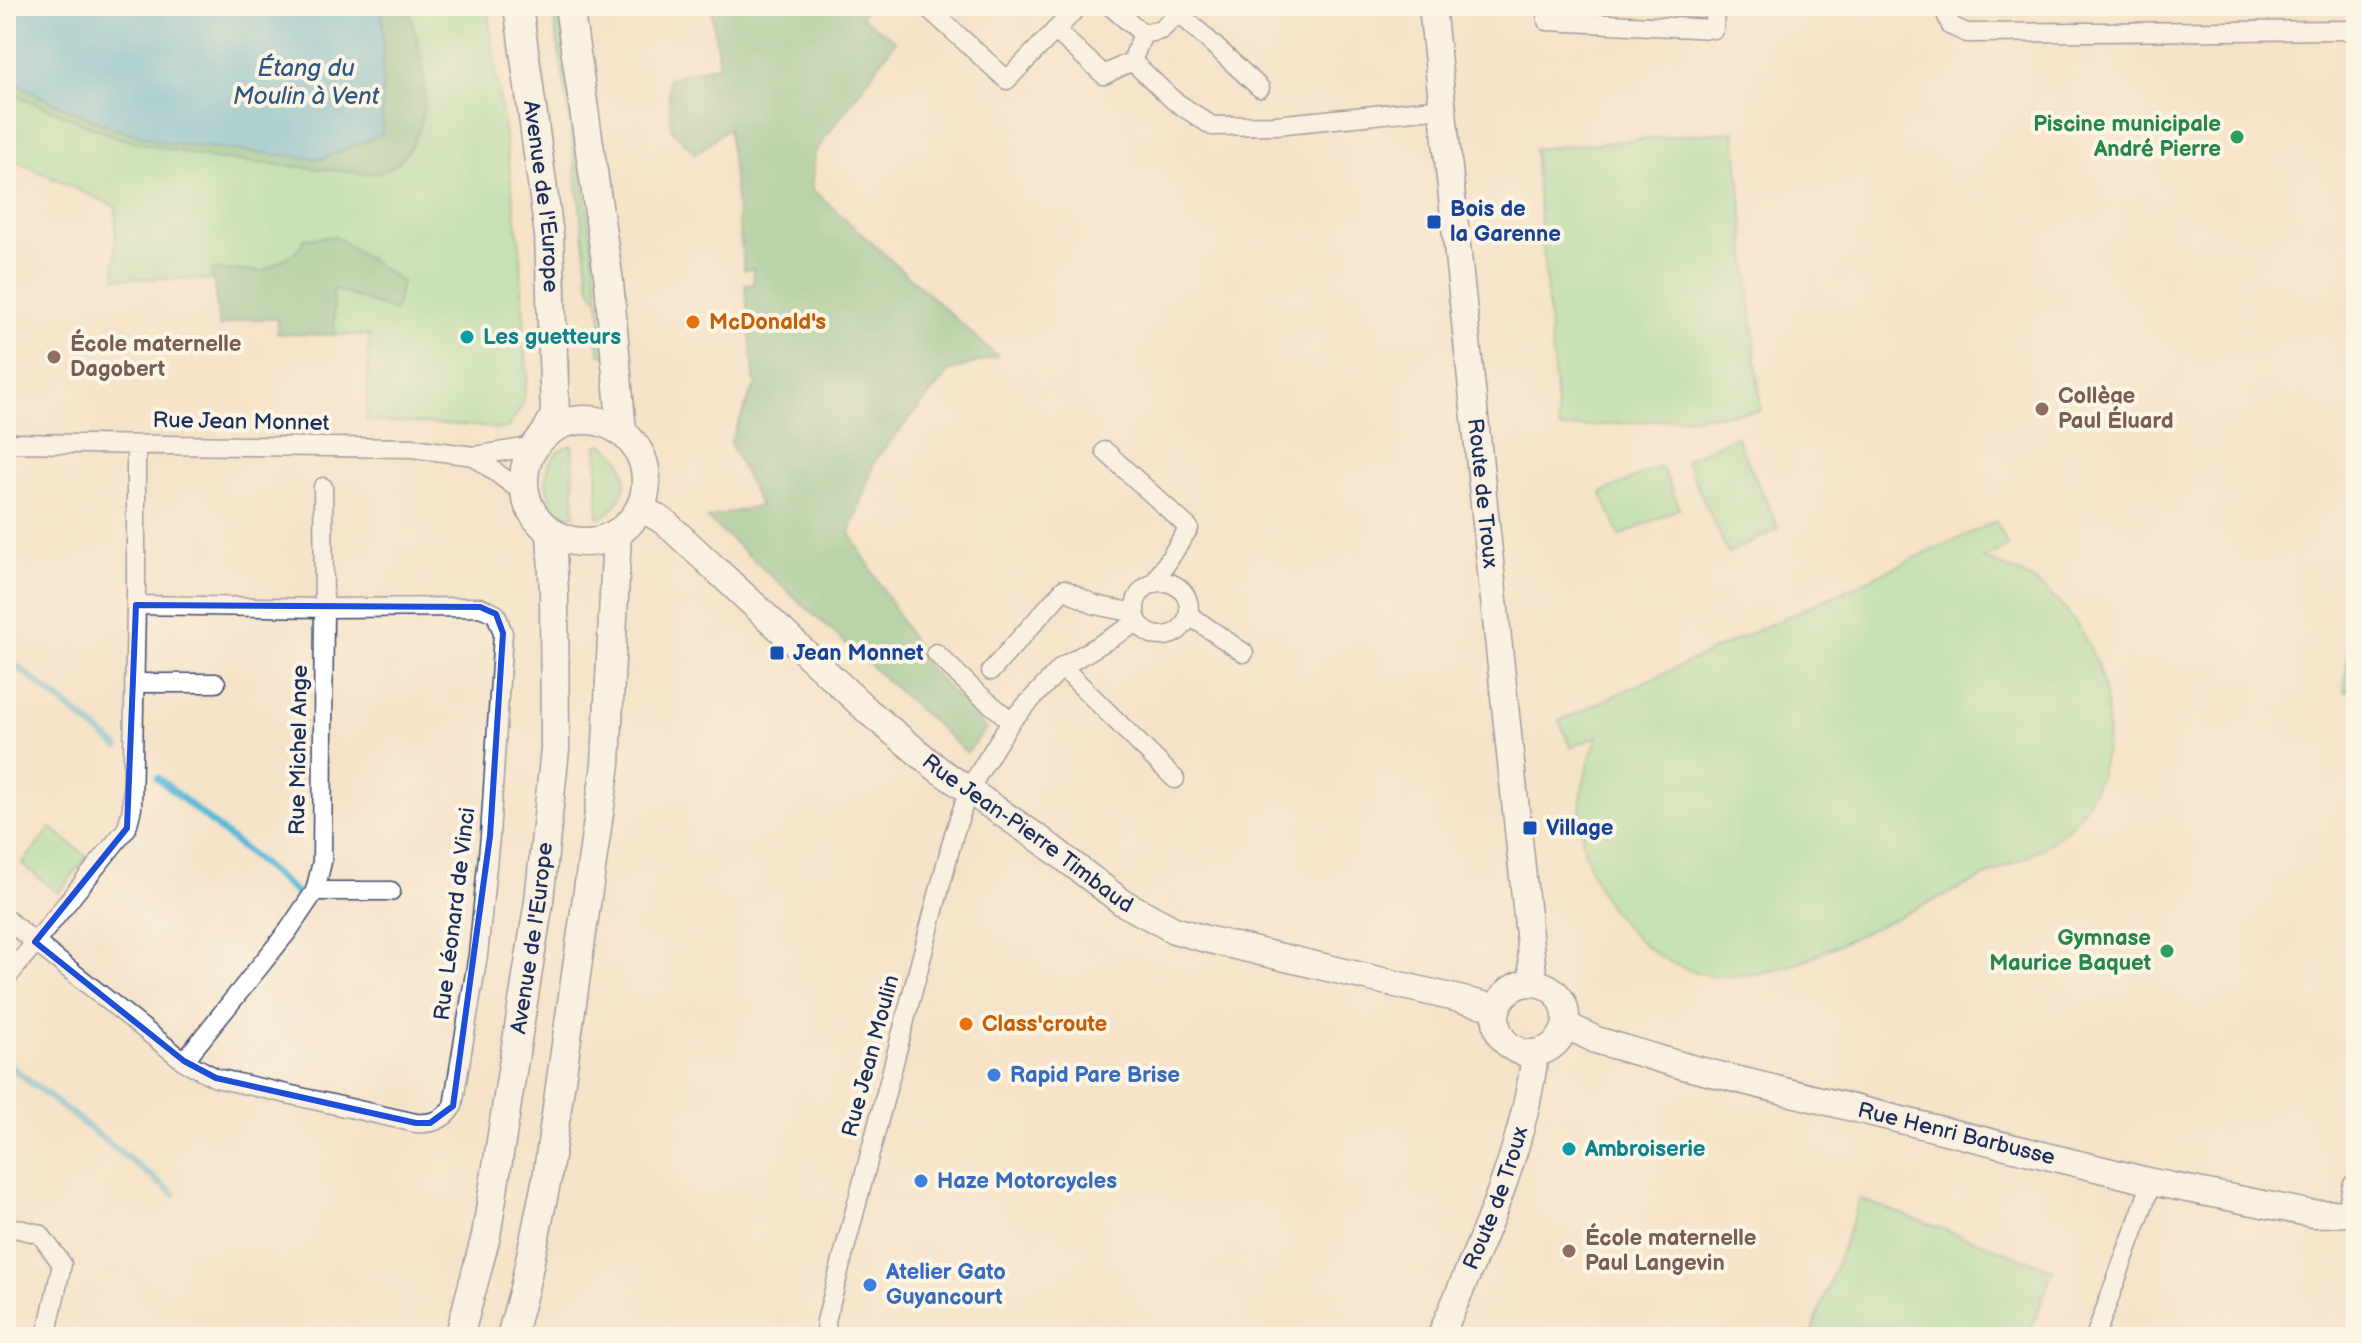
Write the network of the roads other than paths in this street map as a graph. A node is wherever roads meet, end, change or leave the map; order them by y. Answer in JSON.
{"nodes":[{"id":1,"x":518,"y":6,"type":"edge"},
{"id":2,"x":569,"y":6,"type":"edge"},
{"id":3,"x":926,"y":6,"type":"edge"},
{"id":4,"x":1079,"y":6,"type":"edge"},
{"id":5,"x":1110,"y":6,"type":"edge"},
{"id":6,"x":1432,"y":6,"type":"edge"},
{"id":7,"x":1547,"y":6,"type":"edge"},
{"id":8,"x":1715,"y":6,"type":"edge"},
{"id":9,"x":1943,"y":6,"type":"edge"},
{"id":10,"x":1055,"y":30,"type":"junction"},
{"id":11,"x":2356,"y":30,"type":"edge"},
{"id":12,"x":1143,"y":34,"type":"junction"},
{"id":13,"x":1132,"y":61,"type":"junction"},
{"id":14,"x":1260,"y":88,"type":"dead end"},
{"id":15,"x":1443,"y":108,"type":"junction"},
{"id":16,"x":622,"y":433,"type":"junction"},
{"id":17,"x":540,"y":440,"type":"junction"},
{"id":18,"x":6,"y":443,"type":"edge"},
{"id":19,"x":136,"y":445,"type":"junction"},
{"id":20,"x":1105,"y":451,"type":"dead end"},
{"id":21,"x":474,"y":456,"type":"junction"},
{"id":22,"x":323,"y":487,"type":"dead end"},
{"id":23,"x":525,"y":494,"type":"junction"},
{"id":24,"x":640,"y":507,"type":"junction"},
{"id":25,"x":551,"y":532,"type":"junction"},
{"id":26,"x":617,"y":533,"type":"junction"},
{"id":27,"x":1154,"y":583,"type":"junction"},
{"id":28,"x":136,"y":605,"type":"junction"},
{"id":29,"x":324,"y":608,"type":"junction"},
{"id":30,"x":1189,"y":615,"type":"junction"},
{"id":31,"x":1137,"y":617,"type":"junction"},
{"id":32,"x":936,"y":653,"type":"dead end"},
{"id":33,"x":1244,"y":653,"type":"dead end"},
{"id":34,"x":1062,"y":667,"type":"junction"},
{"id":35,"x":991,"y":671,"type":"dead end"},
{"id":36,"x":134,"y":683,"type":"junction"},
{"id":37,"x":216,"y":683,"type":"dead end"},
{"id":38,"x":1011,"y":721,"type":"junction"},
{"id":39,"x":1175,"y":779,"type":"dead end"},
{"id":40,"x":969,"y":789,"type":"junction"},
{"id":41,"x":315,"y":891,"type":"junction"},
{"id":42,"x":391,"y":891,"type":"dead end"},
{"id":43,"x":6,"y":919,"type":"edge"},
{"id":44,"x":35,"y":942,"type":"junction"},
{"id":45,"x":6,"y":979,"type":"edge"},
{"id":46,"x":1534,"y":983,"type":"junction"},
{"id":47,"x":1497,"y":1008,"type":"junction"},
{"id":48,"x":1566,"y":1025,"type":"junction"},
{"id":49,"x":1535,"y":1053,"type":"junction"},
{"id":50,"x":184,"y":1061,"type":"junction"},
{"id":51,"x":2152,"y":1182,"type":"junction"},
{"id":52,"x":2355,"y":1205,"type":"edge"},
{"id":53,"x":6,"y":1226,"type":"edge"},
{"id":54,"x":46,"y":1337,"type":"edge"},
{"id":55,"x":459,"y":1337,"type":"edge"},
{"id":56,"x":511,"y":1337,"type":"edge"},
{"id":57,"x":827,"y":1337,"type":"edge"},
{"id":58,"x":1440,"y":1337,"type":"edge"},
{"id":59,"x":2095,"y":1337,"type":"edge"}],
"edges":[{"from":1,"to":17,"type":"main road","name":"Avenue de l'Europe"},
{"from":2,"to":16,"type":"main road"},
{"from":3,"to":10,"type":"street"},
{"from":4,"to":10,"type":"street"},
{"from":5,"to":12,"type":"street"},
{"from":6,"to":15,"type":"street","name":"Route de Troux"},
{"from":7,"to":8,"type":"street"},
{"from":9,"to":11,"type":"street"},
{"from":10,"to":13,"type":"street"},
{"from":12,"to":13,"type":"street"},
{"from":12,"to":14,"type":"street"},
{"from":13,"to":15,"type":"street"},
{"from":15,"to":46,"type":"street","name":"Route de Troux"},
{"from":16,"to":17,"type":"main road"},
{"from":16,"to":24,"type":"main road"},
{"from":17,"to":21,"type":"street","name":"Rue Jean Monnet"},
{"from":17,"to":23,"type":"main road"},
{"from":18,"to":19,"type":"street","name":"Rue Jean Monnet"},
{"from":19,"to":21,"type":"street","name":"Rue Jean Monnet"},
{"from":19,"to":28,"type":"street"},
{"from":20,"to":27,"type":"street"},
{"from":21,"to":23,"type":"street","name":"Rue Jean Monnet"},
{"from":22,"to":29,"type":"street","name":"Rue Michel Ange"},
{"from":23,"to":25,"type":"main road"},
{"from":24,"to":26,"type":"main road"},
{"from":24,"to":40,"type":"street","name":"Rue Jean-Pierre Timbaud"},
{"from":25,"to":26,"type":"main road"},
{"from":25,"to":55,"type":"main road","name":"Avenue de l'Europe"},
{"from":26,"to":56,"type":"main road"},
{"from":27,"to":30,"type":"street"},
{"from":27,"to":31,"type":"street"},
{"from":28,"to":29,"type":"street","name":"Rue Léonard de Vinci"},
{"from":28,"to":36,"type":"street"},
{"from":29,"to":41,"type":"street","name":"Rue Michel Ange"},
{"from":29,"to":50,"type":"street","name":"Rue Léonard de Vinci"},
{"from":30,"to":31,"type":"street"},
{"from":30,"to":33,"type":"street"},
{"from":31,"to":34,"type":"street","name":"Rue Jean Moulin"},
{"from":31,"to":35,"type":"street"},
{"from":32,"to":38,"type":"street"},
{"from":34,"to":38,"type":"street","name":"Rue Jean Moulin"},
{"from":34,"to":39,"type":"street"},
{"from":36,"to":37,"type":"street"},
{"from":36,"to":44,"type":"street"},
{"from":38,"to":40,"type":"street","name":"Rue Jean Moulin"},
{"from":40,"to":47,"type":"street","name":"Rue Jean-Pierre Timbaud"},
{"from":40,"to":57,"type":"street","name":"Rue Jean Moulin"},
{"from":41,"to":42,"type":"street"},
{"from":41,"to":50,"type":"street","name":"Rue Michel Ange"},
{"from":43,"to":44,"type":"street","name":"Rue Léonard de Vinci"},
{"from":44,"to":45,"type":"street"},
{"from":44,"to":50,"type":"street","name":"Rue Léonard de Vinci"},
{"from":46,"to":47,"type":"street"},
{"from":46,"to":48,"type":"street"},
{"from":47,"to":49,"type":"street"},
{"from":48,"to":49,"type":"street"},
{"from":48,"to":51,"type":"street","name":"Rue Henri Barbusse"},
{"from":49,"to":58,"type":"street","name":"Route de Troux"},
{"from":51,"to":52,"type":"street","name":"Rue Henri Barbusse"},
{"from":51,"to":59,"type":"street"},
{"from":53,"to":54,"type":"street"}]}
